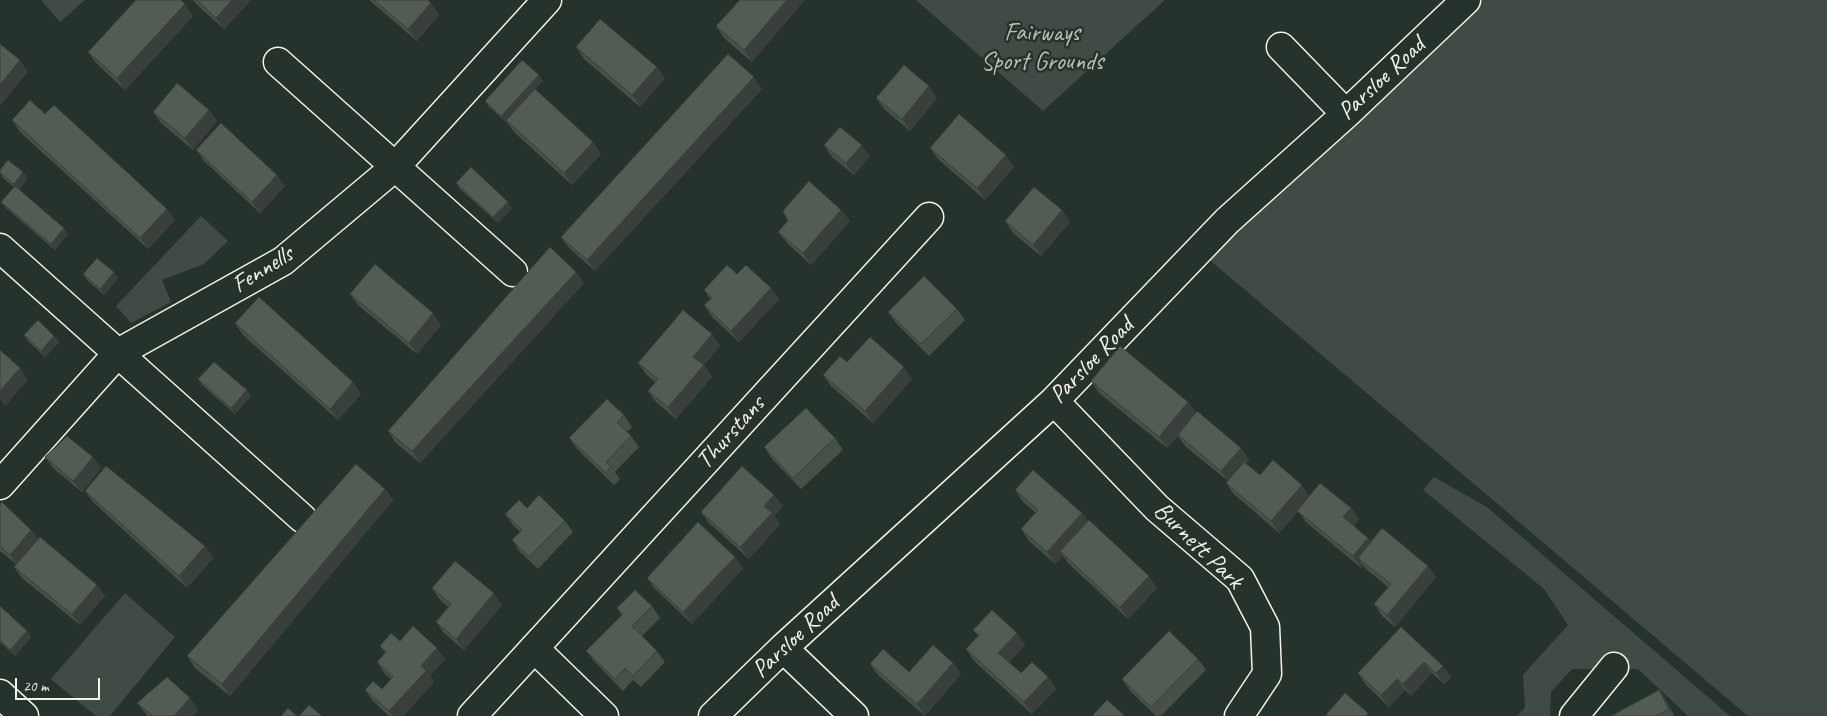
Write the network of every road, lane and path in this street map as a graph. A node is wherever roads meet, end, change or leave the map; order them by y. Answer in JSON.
{"nodes":[{"id":1,"x":547,"y":0,"type":"edge"},
{"id":2,"x":1466,"y":0,"type":"edge"},
{"id":3,"x":1281,"y":47,"type":"dead end"},
{"id":4,"x":278,"y":62,"type":"dead end"},
{"id":5,"x":1346,"y":114,"type":"junction"},
{"id":6,"x":395,"y":167,"type":"junction"},
{"id":7,"x":929,"y":217,"type":"dead end"},
{"id":8,"x":0,"y":248,"type":"edge"},
{"id":9,"x":512,"y":272,"type":"dead end"},
{"id":10,"x":118,"y":354,"type":"junction"},
{"id":11,"x":1054,"y":401,"type":"junction"},
{"id":12,"x":0,"y":485,"type":"edge"},
{"id":13,"x":302,"y":518,"type":"dead end"},
{"id":14,"x":534,"y":648,"type":"junction"},
{"id":15,"x":782,"y":648,"type":"junction"},
{"id":16,"x":1614,"y":667,"type":"dead end"},
{"id":17,"x":0,"y":694,"type":"edge"},
{"id":18,"x":24,"y":716,"type":"edge"},
{"id":19,"x":472,"y":716,"type":"edge"},
{"id":20,"x":604,"y":716,"type":"edge"},
{"id":21,"x":713,"y":716,"type":"edge"},
{"id":22,"x":854,"y":716,"type":"edge"},
{"id":23,"x":1239,"y":716,"type":"edge"},
{"id":24,"x":1574,"y":716,"type":"edge"}],
"edges":[{"from":1,"to":6,"type":"street","name":"Fennells"},
{"from":2,"to":5,"type":"street","name":"Parsloe Road"},
{"from":3,"to":5,"type":"street"},
{"from":4,"to":6,"type":"street"},
{"from":5,"to":11,"type":"street","name":"Parsloe Road"},
{"from":6,"to":9,"type":"street"},
{"from":6,"to":10,"type":"street","name":"Fennells"},
{"from":7,"to":14,"type":"street","name":"Thurstans"},
{"from":8,"to":10,"type":"street"},
{"from":10,"to":12,"type":"street","name":"Fennells"},
{"from":10,"to":13,"type":"street"},
{"from":11,"to":15,"type":"street","name":"Parsloe Road"},
{"from":11,"to":23,"type":"street","name":"Burnett Park"},
{"from":14,"to":19,"type":"street","name":"Thurstans"},
{"from":14,"to":20,"type":"street"},
{"from":15,"to":21,"type":"street","name":"Parsloe Road"},
{"from":15,"to":22,"type":"street"},
{"from":16,"to":24,"type":"street"},
{"from":17,"to":18,"type":"street"}]}
